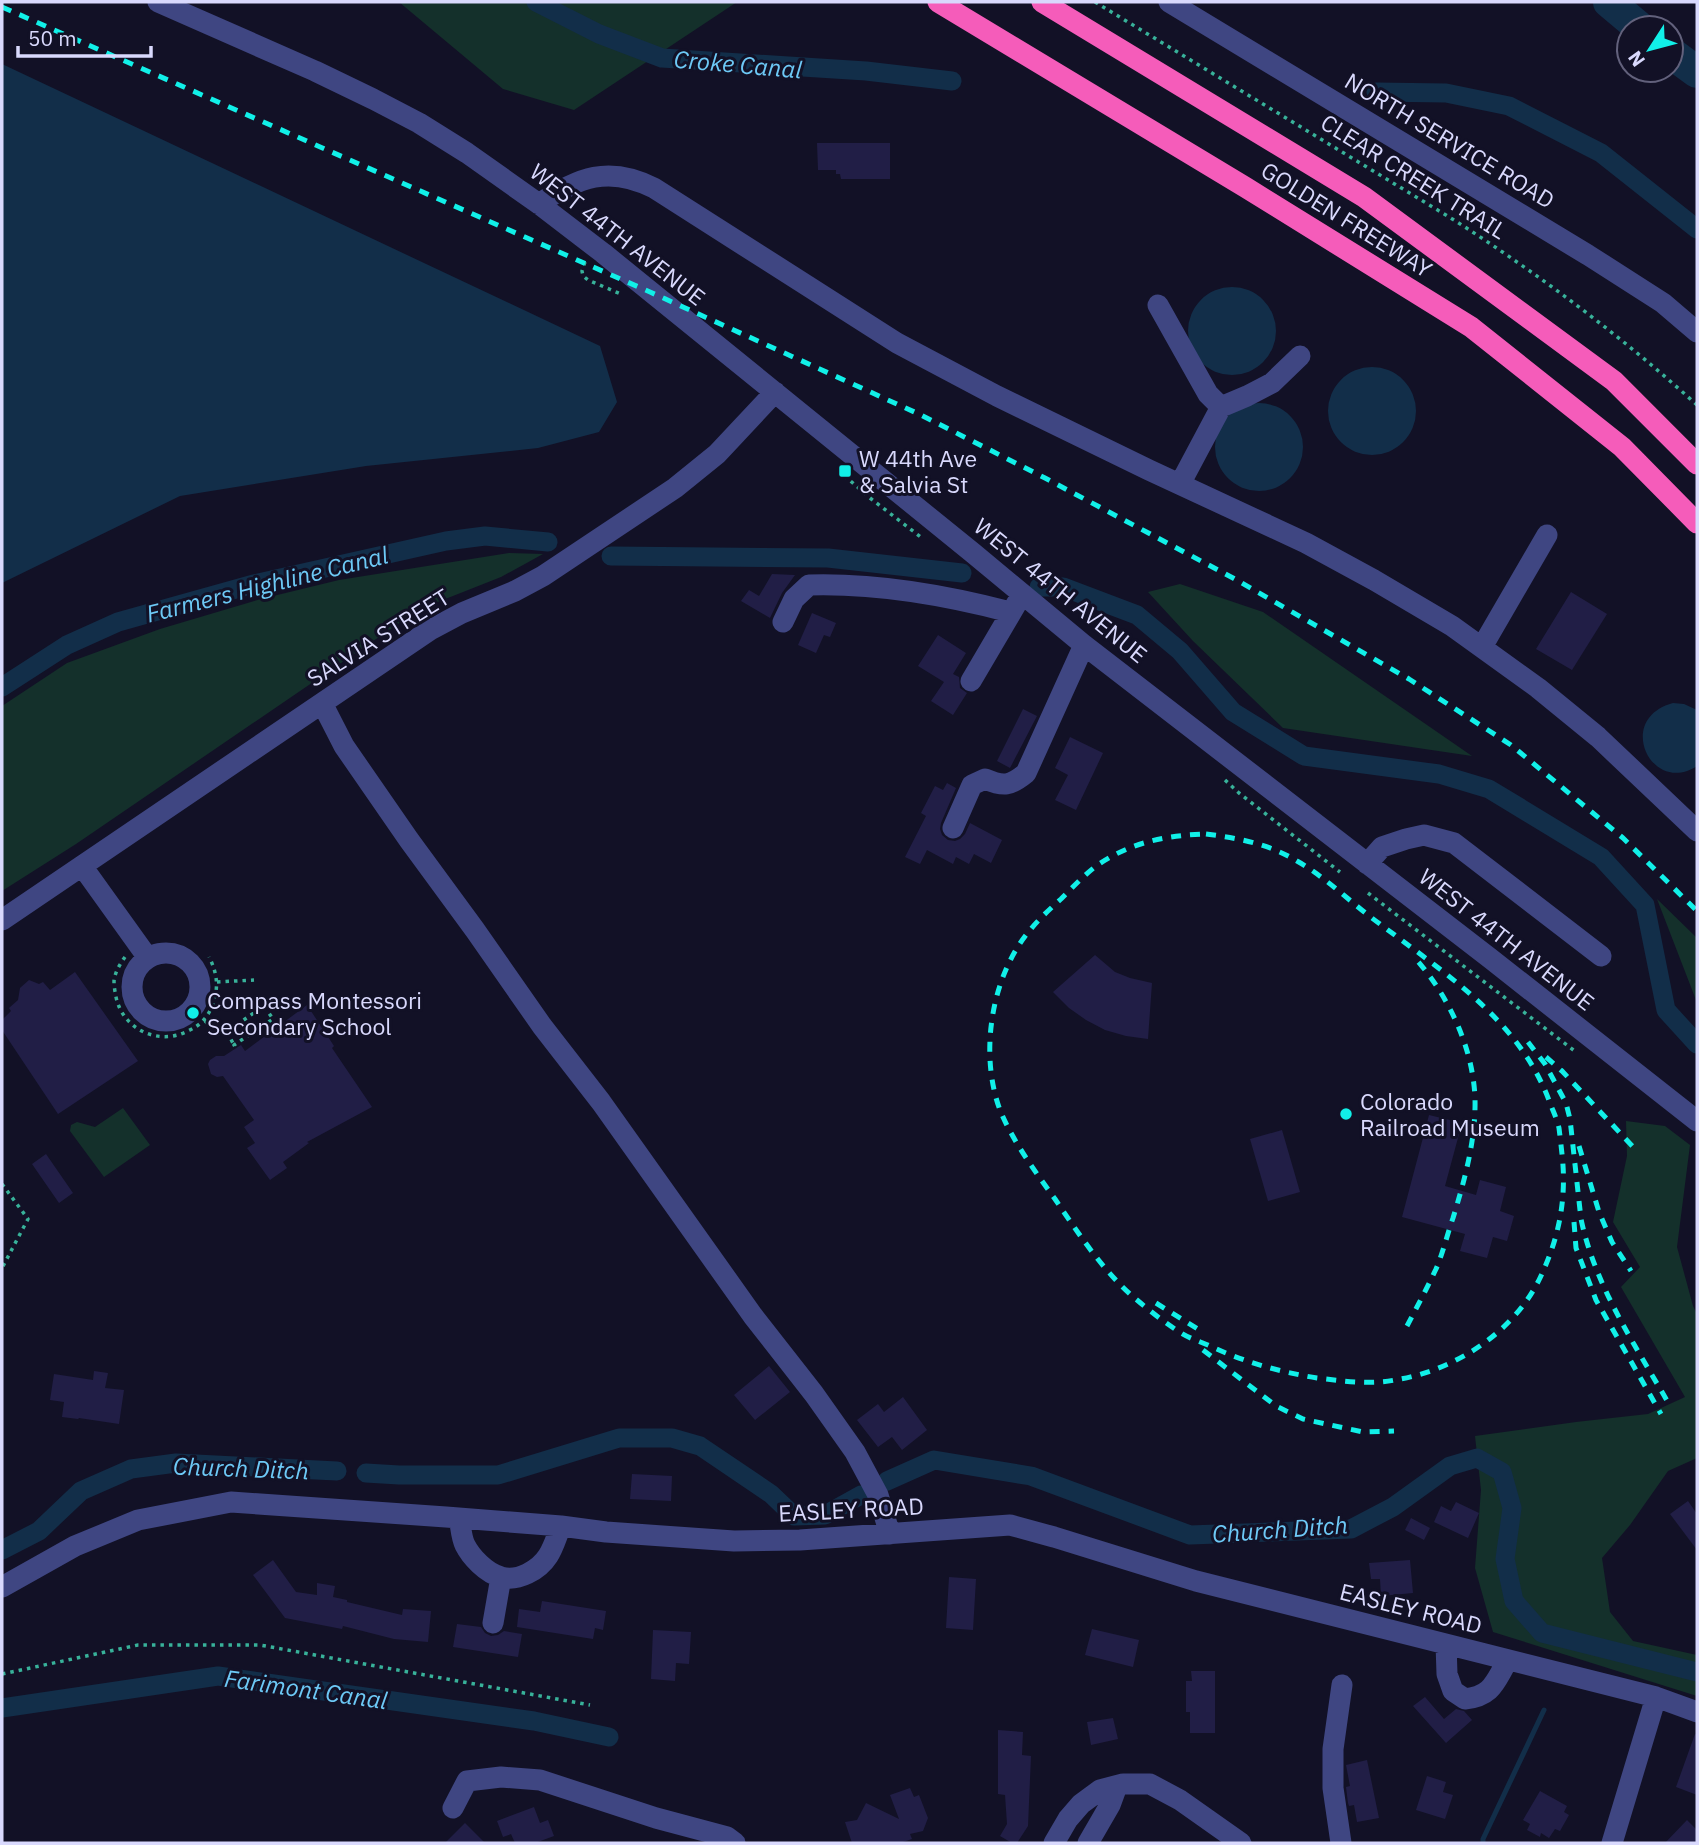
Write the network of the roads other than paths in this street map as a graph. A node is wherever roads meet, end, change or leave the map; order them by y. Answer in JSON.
{"nodes":[{"id":1,"x":158,"y":2,"type":"edge"},
{"id":2,"x":938,"y":2,"type":"edge"},
{"id":3,"x":1042,"y":2,"type":"edge"},
{"id":4,"x":1169,"y":2,"type":"edge"},
{"id":5,"x":539,"y":204,"type":"junction"},
{"id":6,"x":1158,"y":305,"type":"dead end"},
{"id":7,"x":1697,"y":332,"type":"edge"},
{"id":8,"x":1300,"y":356,"type":"dead end"},
{"id":9,"x":775,"y":392,"type":"junction"},
{"id":10,"x":1221,"y":407,"type":"junction"},
{"id":11,"x":1697,"y":464,"type":"edge"},
{"id":12,"x":1180,"y":484,"type":"junction"},
{"id":13,"x":1697,"y":523,"type":"edge"},
{"id":14,"x":1547,"y":535,"type":"dead end"},
{"id":15,"x":1021,"y":592,"type":"junction"},
{"id":16,"x":1010,"y":612,"type":"junction"},
{"id":17,"x":783,"y":622,"type":"dead end"},
{"id":18,"x":1084,"y":645,"type":"junction"},
{"id":19,"x":1482,"y":647,"type":"junction"},
{"id":20,"x":971,"y":681,"type":"dead end"},
{"id":21,"x":322,"y":703,"type":"junction"},
{"id":22,"x":953,"y":828,"type":"dead end"},
{"id":23,"x":1697,"y":831,"type":"edge"},
{"id":24,"x":1367,"y":864,"type":"junction"},
{"id":25,"x":82,"y":866,"type":"junction"},
{"id":26,"x":2,"y":920,"type":"edge"},
{"id":27,"x":1601,"y":956,"type":"dead end"},
{"id":28,"x":148,"y":958,"type":"dead end"},
{"id":29,"x":1697,"y":1121,"type":"edge"},
{"id":30,"x":459,"y":1518,"type":"junction"},
{"id":31,"x":561,"y":1526,"type":"junction"},
{"id":32,"x":890,"y":1534,"type":"junction"},
{"id":33,"x":501,"y":1577,"type":"junction"},
{"id":34,"x":2,"y":1587,"type":"edge"},
{"id":35,"x":493,"y":1623,"type":"dead end"},
{"id":36,"x":1446,"y":1644,"type":"junction"},
{"id":37,"x":1508,"y":1660,"type":"junction"},
{"id":38,"x":1342,"y":1685,"type":"dead end"},
{"id":39,"x":1656,"y":1698,"type":"junction"},
{"id":40,"x":1697,"y":1712,"type":"edge"},
{"id":41,"x":1117,"y":1786,"type":"junction"},
{"id":42,"x":453,"y":1808,"type":"dead end"},
{"id":43,"x":735,"y":1843,"type":"edge"},
{"id":44,"x":1054,"y":1843,"type":"edge"},
{"id":45,"x":1088,"y":1843,"type":"edge"},
{"id":46,"x":1241,"y":1843,"type":"edge"},
{"id":47,"x":1341,"y":1843,"type":"edge"},
{"id":48,"x":1612,"y":1843,"type":"edge"}],
"edges":[{"from":1,"to":5,"type":"street","name":"WEST 44TH AVENUE"},
{"from":2,"to":13,"type":"highway","name":"GOLDEN FREEWAY"},
{"from":3,"to":11,"type":"highway","name":"GOLDEN FREEWAY"},
{"from":4,"to":7,"type":"street","name":"NORTH SERVICE ROAD"},
{"from":5,"to":9,"type":"street","name":"WEST 44TH AVENUE"},
{"from":5,"to":12,"type":"street"},
{"from":6,"to":10,"type":"street"},
{"from":8,"to":10,"type":"street"},
{"from":9,"to":15,"type":"street","name":"WEST 44TH AVENUE"},
{"from":9,"to":21,"type":"street","name":"SALVIA STREET"},
{"from":10,"to":12,"type":"street"},
{"from":12,"to":19,"type":"street"},
{"from":14,"to":19,"type":"street"},
{"from":15,"to":16,"type":"street"},
{"from":15,"to":18,"type":"street","name":"WEST 44TH AVENUE"},
{"from":16,"to":17,"type":"street"},
{"from":16,"to":20,"type":"street"},
{"from":18,"to":22,"type":"street"},
{"from":18,"to":24,"type":"street","name":"WEST 44TH AVENUE"},
{"from":19,"to":23,"type":"street"},
{"from":21,"to":25,"type":"street","name":"SALVIA STREET"},
{"from":21,"to":32,"type":"street"},
{"from":24,"to":27,"type":"street"},
{"from":24,"to":29,"type":"street","name":"WEST 44TH AVENUE"},
{"from":25,"to":26,"type":"street","name":"SALVIA STREET"},
{"from":25,"to":28,"type":"street"},
{"from":30,"to":31,"type":"street","name":"EASLEY ROAD"},
{"from":30,"to":33,"type":"street"},
{"from":30,"to":34,"type":"street","name":"EASLEY ROAD"},
{"from":31,"to":32,"type":"street","name":"EASLEY ROAD"},
{"from":31,"to":33,"type":"street"},
{"from":32,"to":36,"type":"street","name":"EASLEY ROAD"},
{"from":33,"to":35,"type":"street"},
{"from":36,"to":37,"type":"street","name":"EASLEY ROAD"},
{"from":36,"to":37,"type":"street"},
{"from":37,"to":39,"type":"street","name":"EASLEY ROAD"},
{"from":38,"to":47,"type":"street"},
{"from":39,"to":40,"type":"street","name":"EASLEY ROAD"},
{"from":39,"to":48,"type":"street"},
{"from":41,"to":44,"type":"street"},
{"from":41,"to":45,"type":"street"},
{"from":41,"to":46,"type":"street"},
{"from":42,"to":43,"type":"street"}]}
